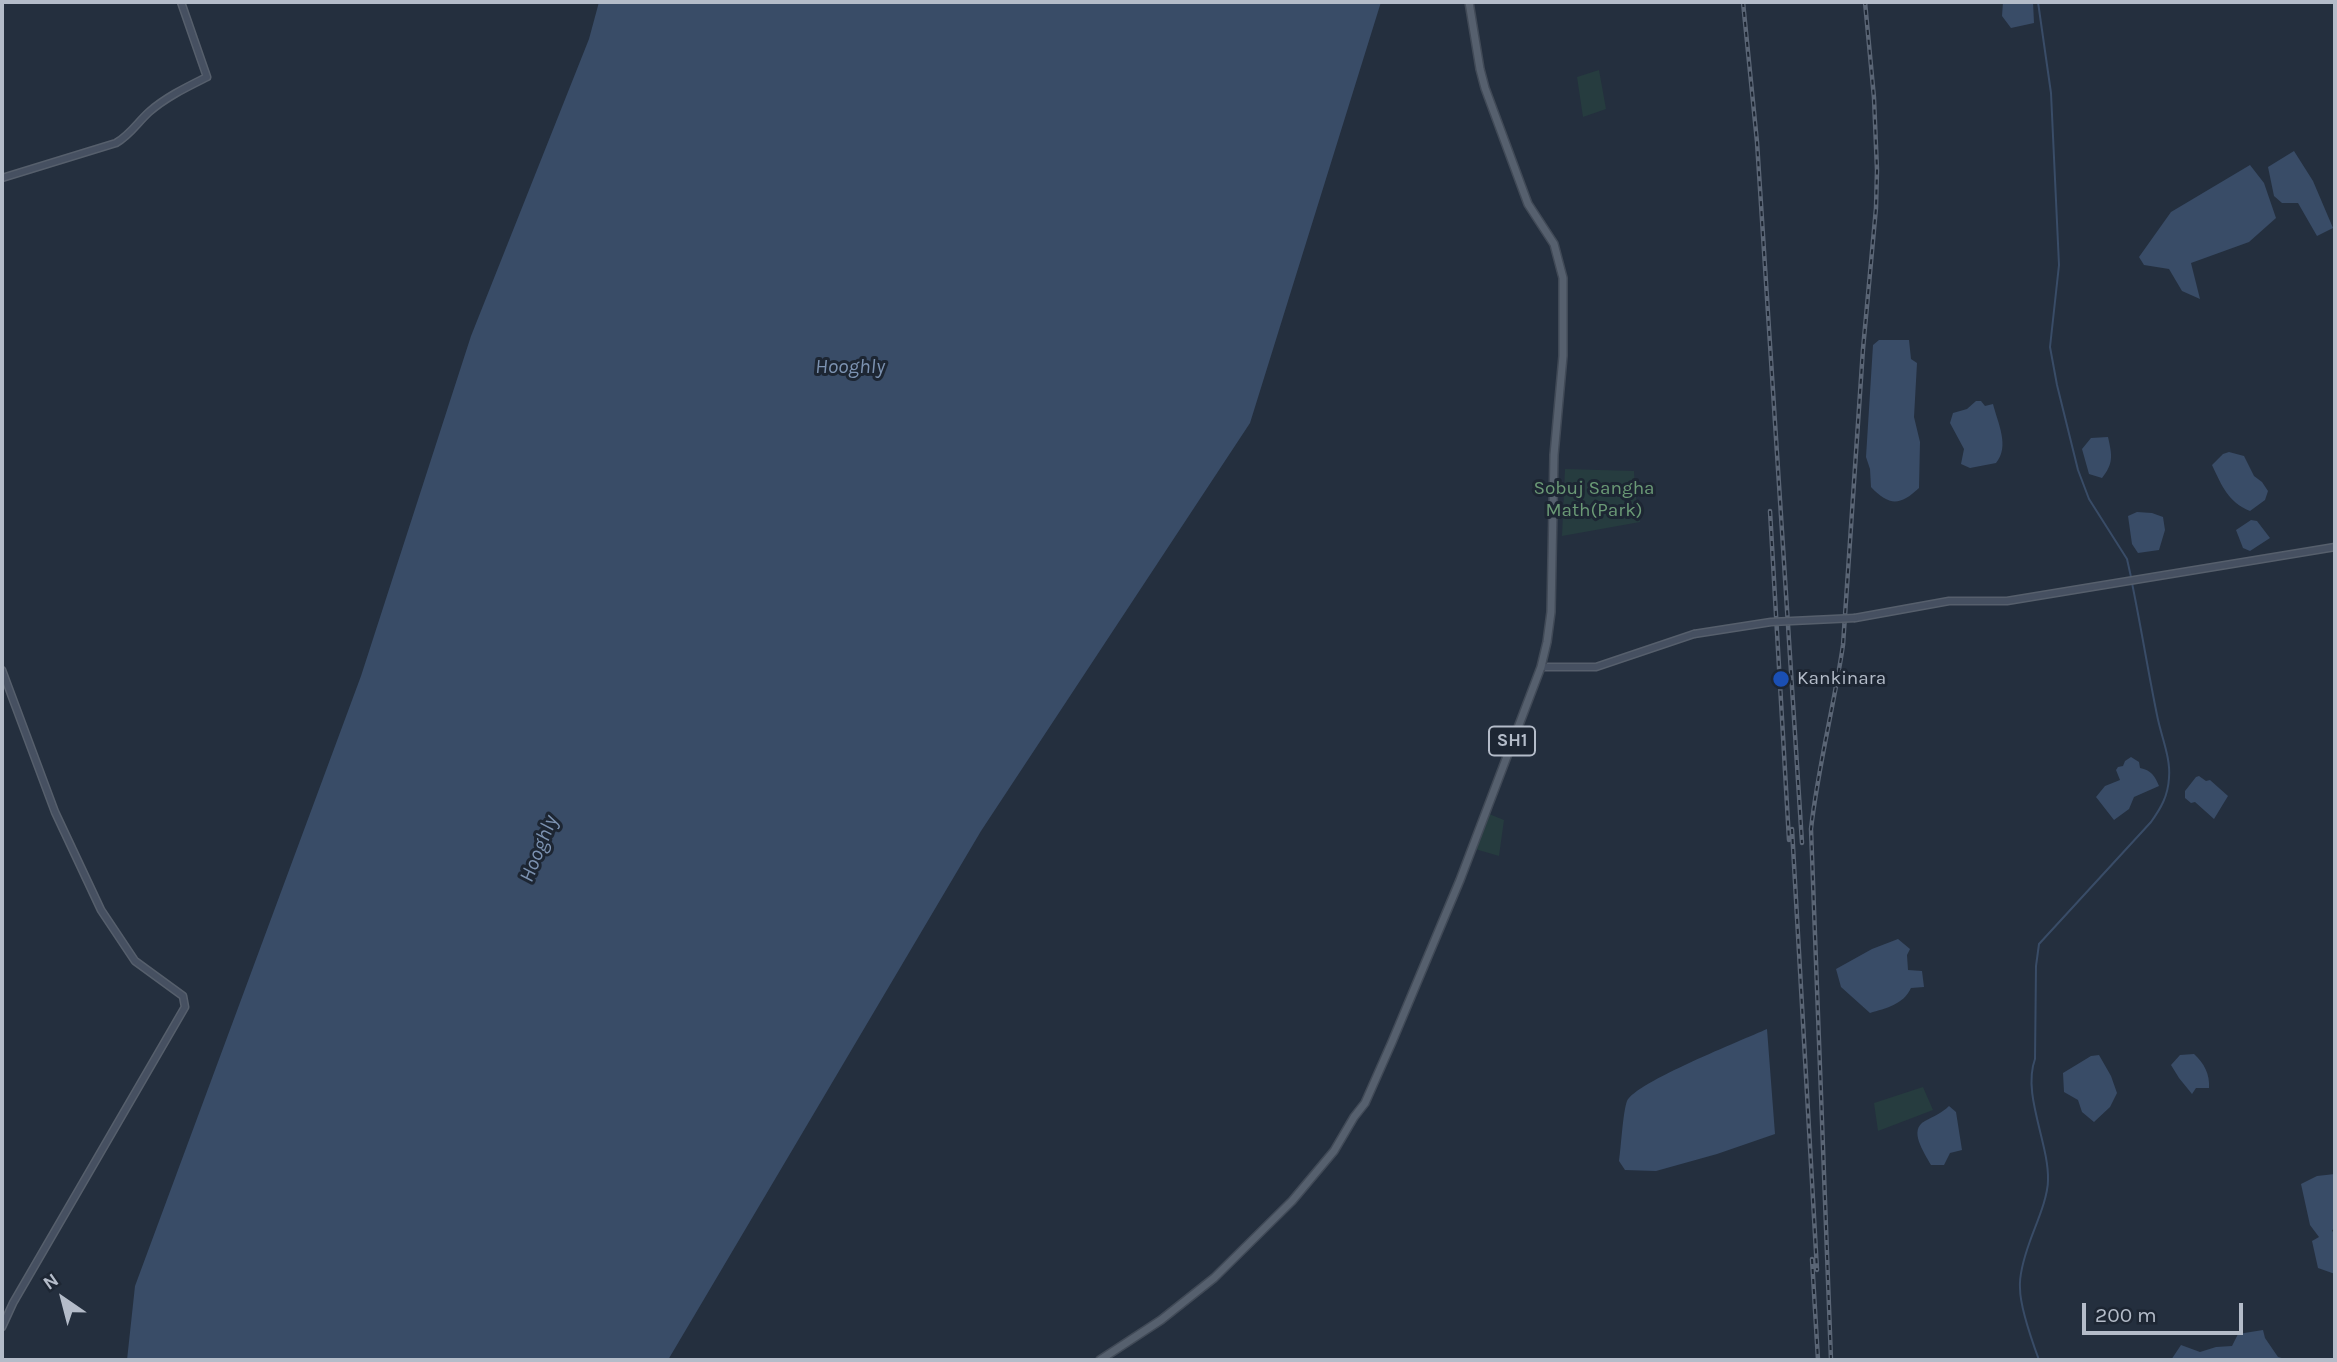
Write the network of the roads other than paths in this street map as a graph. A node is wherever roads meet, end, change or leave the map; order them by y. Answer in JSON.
{"nodes":[{"id":1,"x":181,"y":2,"type":"edge"},
{"id":2,"x":1469,"y":2,"type":"edge"},
{"id":3,"x":2,"y":178,"type":"edge"},
{"id":4,"x":2335,"y":547,"type":"edge"},
{"id":5,"x":1541,"y":667,"type":"junction"},
{"id":6,"x":2,"y":670,"type":"edge"},
{"id":7,"x":2,"y":1326,"type":"edge"},
{"id":8,"x":1100,"y":1360,"type":"edge"}],
"edges":[{"from":1,"to":3,"type":"street"},
{"from":2,"to":5,"type":"main road","number":"SH1"},
{"from":4,"to":5,"type":"street","bridge":true},
{"from":5,"to":8,"type":"main road","number":"SH1"},
{"from":6,"to":7,"type":"street"}]}
